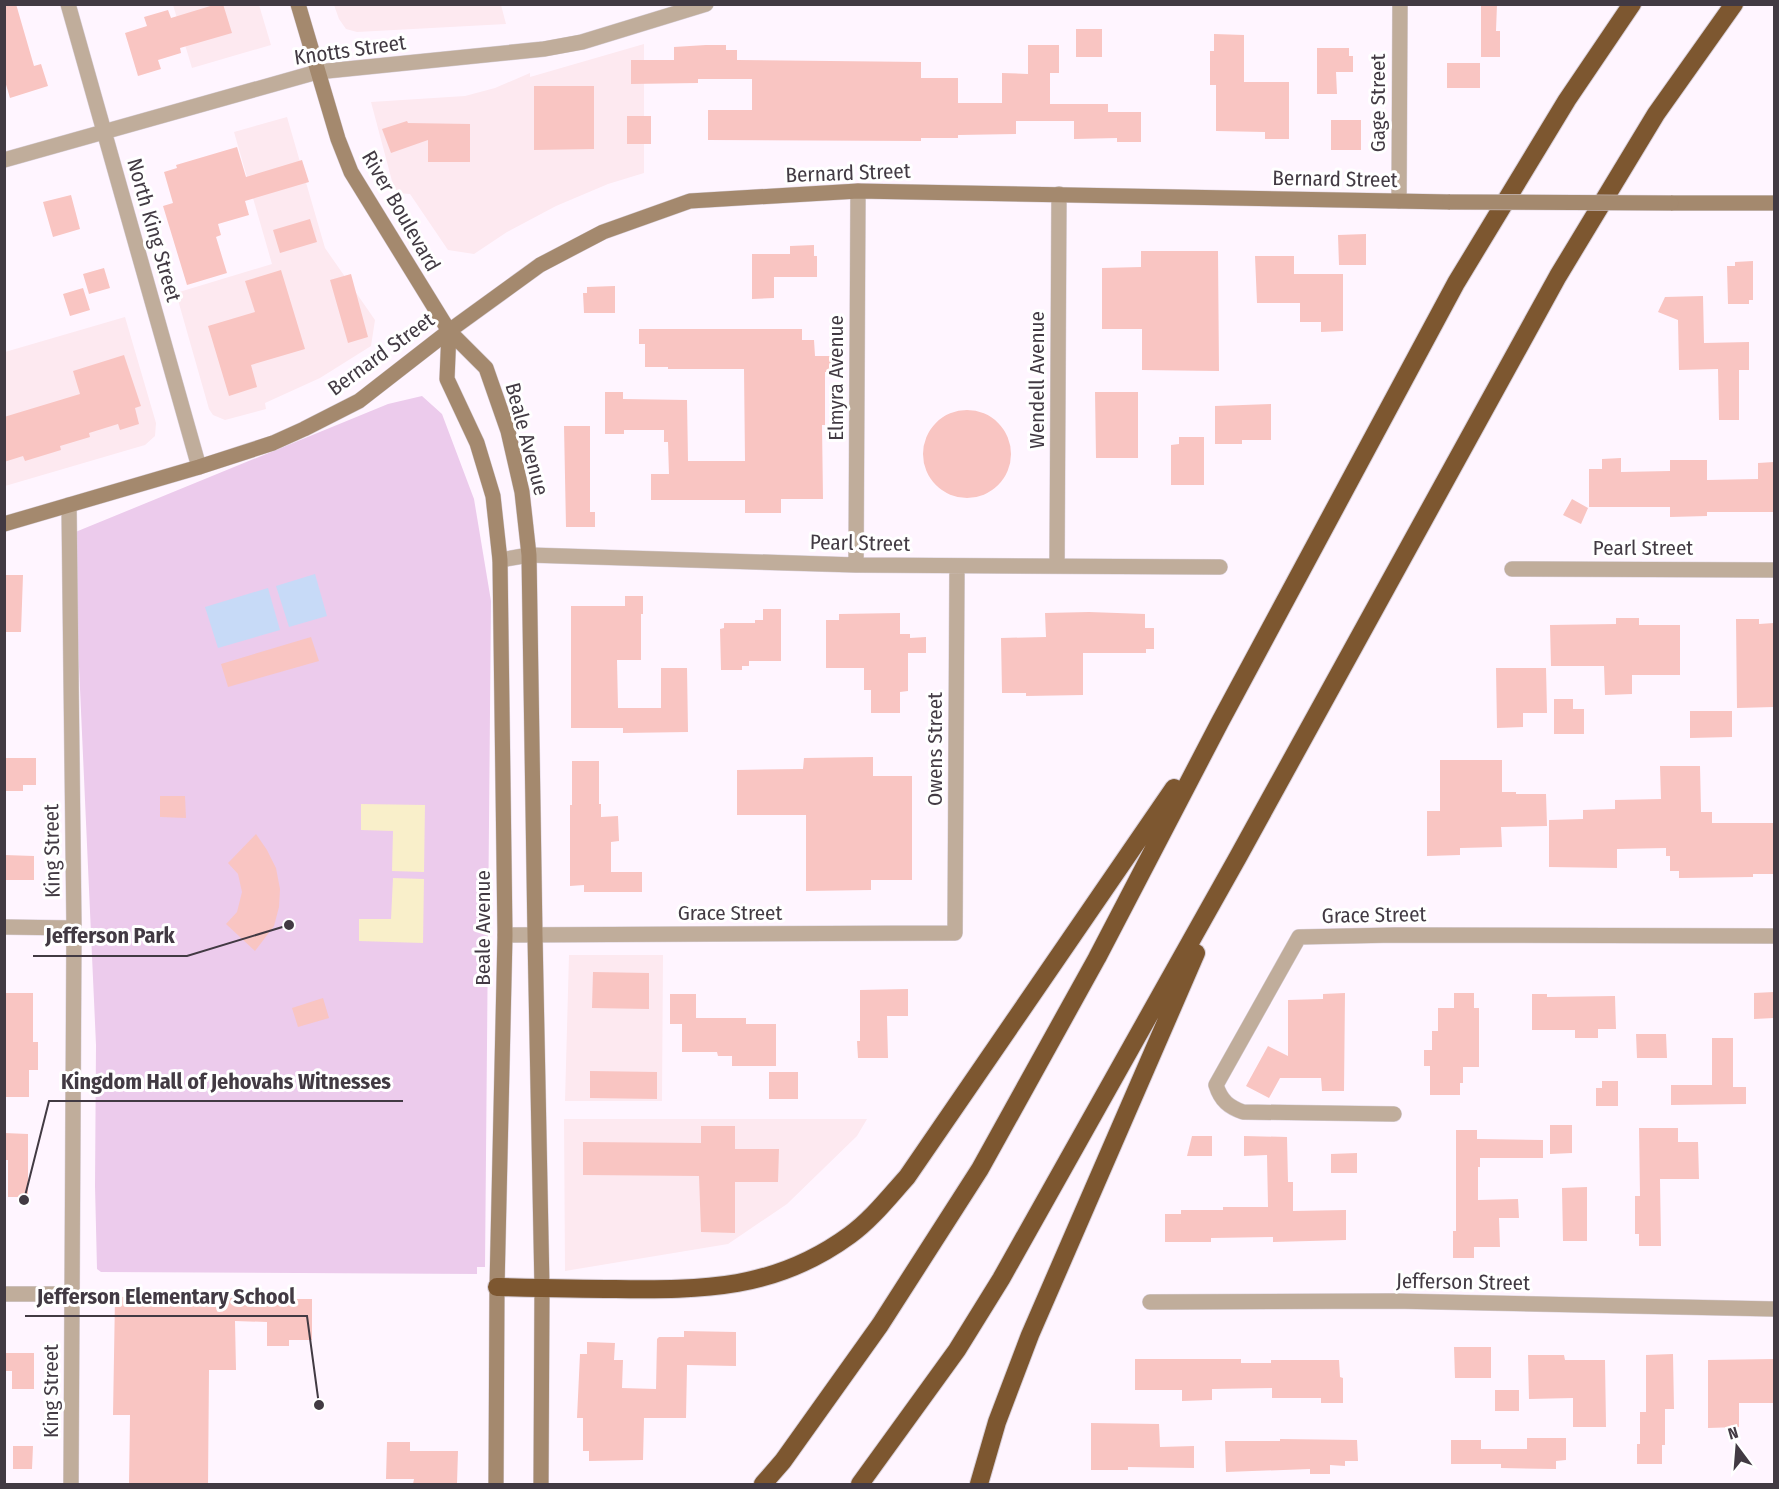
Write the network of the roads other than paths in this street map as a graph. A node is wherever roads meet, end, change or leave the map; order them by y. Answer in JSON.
{"nodes":[{"id":1,"x":68,"y":4,"type":"edge"},
{"id":2,"x":298,"y":4,"type":"edge"},
{"id":3,"x":1400,"y":4,"type":"edge"},
{"id":4,"x":1632,"y":4,"type":"edge"},
{"id":5,"x":1734,"y":4,"type":"edge"},
{"id":6,"x":705,"y":5,"type":"edge"},
{"id":7,"x":317,"y":72,"type":"junction"},
{"id":8,"x":105,"y":131,"type":"junction"},
{"id":9,"x":4,"y":160,"type":"edge"},
{"id":10,"x":858,"y":190,"type":"junction"},
{"id":11,"x":1059,"y":194,"type":"junction"},
{"id":12,"x":1399,"y":201,"type":"junction"},
{"id":13,"x":1774,"y":203,"type":"edge"},
{"id":14,"x":449,"y":331,"type":"junction"},
{"id":15,"x":199,"y":467,"type":"junction"},
{"id":16,"x":69,"y":505,"type":"junction"},
{"id":17,"x":4,"y":524,"type":"edge"},
{"id":18,"x":529,"y":555,"type":"junction"},
{"id":19,"x":500,"y":560,"type":"junction"},
{"id":20,"x":856,"y":565,"type":"junction"},
{"id":21,"x":957,"y":566,"type":"junction"},
{"id":22,"x":1058,"y":566,"type":"junction"},
{"id":23,"x":1220,"y":567,"type":"dead end"},
{"id":24,"x":1512,"y":569,"type":"dead end"},
{"id":25,"x":1774,"y":570,"type":"edge"},
{"id":26,"x":1220,"y":722,"type":"junction"},
{"id":27,"x":1238,"y":857,"type":"junction"},
{"id":28,"x":4,"y":927,"type":"edge"},
{"id":29,"x":74,"y":928,"type":"junction"},
{"id":30,"x":955,"y":933,"type":"joint"},
{"id":31,"x":505,"y":935,"type":"junction"},
{"id":32,"x":534,"y":935,"type":"junction"},
{"id":33,"x":1774,"y":936,"type":"edge"},
{"id":34,"x":1394,"y":1114,"type":"dead end"},
{"id":35,"x":497,"y":1287,"type":"junction"},
{"id":36,"x":542,"y":1288,"type":"junction"},
{"id":37,"x":4,"y":1294,"type":"edge"},
{"id":38,"x":72,"y":1294,"type":"junction"},
{"id":39,"x":1150,"y":1302,"type":"dead end"},
{"id":40,"x":1774,"y":1309,"type":"edge"},
{"id":41,"x":71,"y":1485,"type":"edge"},
{"id":42,"x":496,"y":1485,"type":"edge"},
{"id":43,"x":542,"y":1485,"type":"edge"},
{"id":44,"x":763,"y":1485,"type":"edge"},
{"id":45,"x":860,"y":1485,"type":"edge"},
{"id":46,"x":979,"y":1485,"type":"edge"}],
"edges":[{"from":1,"to":8,"type":"street","name":"North King Street"},
{"from":2,"to":7,"type":"main road","name":"River Boulevard"},
{"from":3,"to":12,"type":"street","name":"Gage Street"},
{"from":4,"to":26,"type":"highway"},
{"from":5,"to":27,"type":"highway"},
{"from":6,"to":7,"type":"street","name":"Knotts Street"},
{"from":7,"to":8,"type":"street","name":"Knotts Street"},
{"from":7,"to":14,"type":"main road","name":"River Boulevard"},
{"from":8,"to":9,"type":"street","name":"Knotts Street"},
{"from":8,"to":15,"type":"street","name":"North King Street"},
{"from":10,"to":11,"type":"main road","name":"Bernard Street"},
{"from":10,"to":14,"type":"main road","name":"Bernard Street"},
{"from":10,"to":20,"type":"street","name":"Elmyra Avenue"},
{"from":11,"to":12,"type":"main road","name":"Bernard Street"},
{"from":11,"to":22,"type":"street","name":"Wendell Avenue"},
{"from":12,"to":13,"type":"main road","name":"Bernard Street","bridge":true},
{"from":14,"to":15,"type":"main road","name":"Bernard Street"},
{"from":14,"to":18,"type":"main road","name":"Beale Avenue"},
{"from":14,"to":19,"type":"main road","name":"Beale Avenue"},
{"from":15,"to":16,"type":"main road","name":"Bernard Street"},
{"from":16,"to":17,"type":"main road","name":"Bernard Street"},
{"from":16,"to":29,"type":"street","name":"King Street"},
{"from":18,"to":19,"type":"street","name":"Pearl Street"},
{"from":18,"to":20,"type":"street","name":"Pearl Street"},
{"from":18,"to":32,"type":"main road","name":"Beale Avenue"},
{"from":19,"to":31,"type":"main road","name":"Beale Avenue"},
{"from":20,"to":21,"type":"street","name":"Pearl Street"},
{"from":21,"to":22,"type":"street","name":"Pearl Street"},
{"from":21,"to":30,"type":"street","name":"Owens Street"},
{"from":22,"to":23,"type":"street","name":"Pearl Street"},
{"from":24,"to":25,"type":"street","name":"Pearl Street"},
{"from":26,"to":36,"type":"highway"},
{"from":26,"to":44,"type":"highway"},
{"from":27,"to":45,"type":"highway"},
{"from":27,"to":46,"type":"highway"},
{"from":28,"to":29,"type":"street"},
{"from":29,"to":38,"type":"street","name":"King Street"},
{"from":30,"to":32,"type":"street","name":"Grace Street"},
{"from":31,"to":32,"type":"street","name":"Grace Street"},
{"from":31,"to":35,"type":"main road","name":"Beale Avenue"},
{"from":32,"to":36,"type":"main road","name":"Beale Avenue"},
{"from":33,"to":34,"type":"street","name":"Grace Street"},
{"from":35,"to":36,"type":"highway"},
{"from":35,"to":42,"type":"main road","name":"Beale Avenue"},
{"from":36,"to":43,"type":"main road","name":"Beale Avenue"},
{"from":37,"to":38,"type":"street"},
{"from":38,"to":41,"type":"street","name":"King Street"},
{"from":39,"to":40,"type":"street","name":"Jefferson Street"}]}
